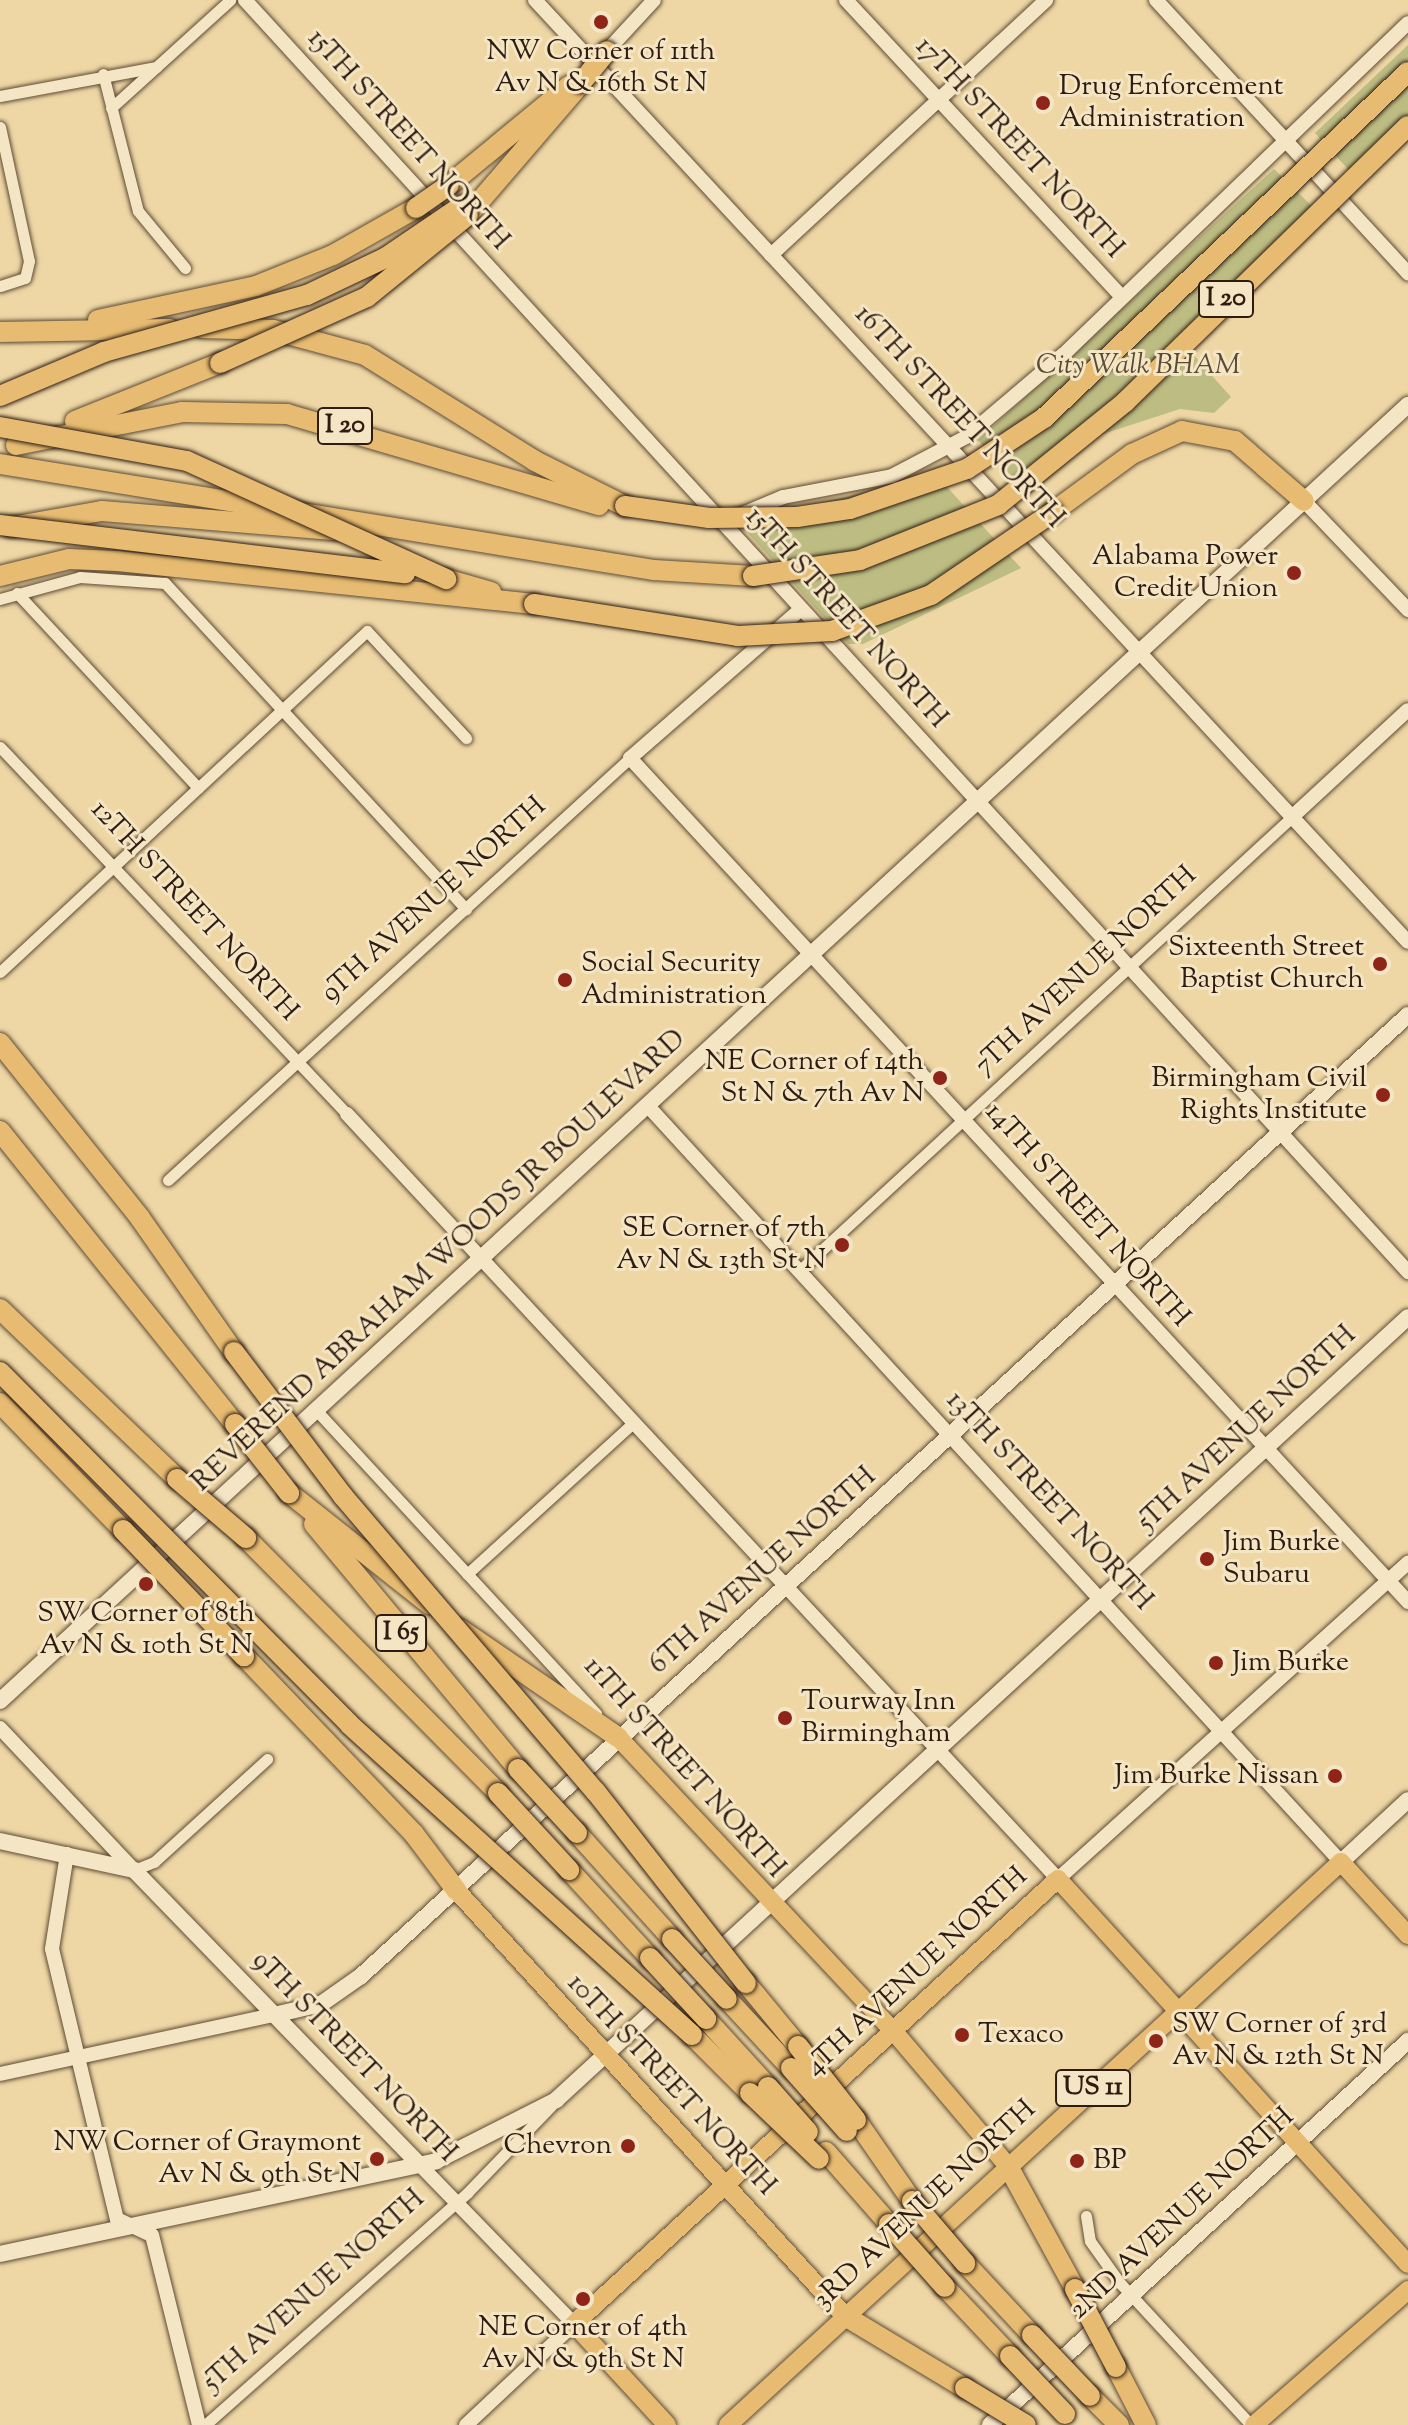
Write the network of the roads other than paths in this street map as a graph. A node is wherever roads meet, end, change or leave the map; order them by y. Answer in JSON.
{"nodes":[{"id":1,"x":230,"y":0,"type":"edge"},
{"id":2,"x":245,"y":0,"type":"edge"},
{"id":3,"x":535,"y":0,"type":"edge"},
{"id":4,"x":654,"y":0,"type":"edge"},
{"id":5,"x":846,"y":0,"type":"edge"},
{"id":6,"x":1046,"y":0,"type":"edge"},
{"id":7,"x":1156,"y":0,"type":"edge"},
{"id":8,"x":1408,"y":23,"type":"edge"},
{"id":9,"x":607,"y":51,"type":"joint"},
{"id":10,"x":156,"y":67,"type":"junction"},
{"id":11,"x":1408,"y":72,"type":"edge"},
{"id":12,"x":103,"y":74,"type":"junction"},
{"id":13,"x":580,"y":80,"type":"junction"},
{"id":14,"x":0,"y":96,"type":"edge"},
{"id":15,"x":938,"y":100,"type":"junction"},
{"id":16,"x":111,"y":108,"type":"junction"},
{"id":17,"x":1408,"y":126,"type":"edge"},
{"id":18,"x":0,"y":127,"type":"edge"},
{"id":19,"x":1287,"y":141,"type":"junction"},
{"id":20,"x":3,"y":156,"type":"edge"},
{"id":21,"x":465,"y":210,"type":"junction"},
{"id":22,"x":771,"y":255,"type":"junction"},
{"id":23,"x":185,"y":268,"type":"dead end"},
{"id":24,"x":1408,"y":273,"type":"edge"},
{"id":25,"x":0,"y":286,"type":"edge"},
{"id":26,"x":1121,"y":296,"type":"junction"},
{"id":27,"x":0,"y":331,"type":"edge"},
{"id":28,"x":0,"y":396,"type":"edge"},
{"id":29,"x":1408,"y":405,"type":"edge"},
{"id":30,"x":0,"y":427,"type":"edge"},
{"id":31,"x":56,"y":436,"type":"junction"},
{"id":32,"x":952,"y":447,"type":"junction"},
{"id":33,"x":8,"y":448,"type":"edge"},
{"id":34,"x":0,"y":463,"type":"edge"},
{"id":35,"x":1304,"y":501,"type":"junction"},
{"id":36,"x":625,"y":506,"type":"junction"},
{"id":37,"x":724,"y":524,"type":"junction"},
{"id":38,"x":0,"y":525,"type":"edge"},
{"id":39,"x":0,"y":531,"type":"edge"},
{"id":40,"x":555,"y":552,"type":"junction"},
{"id":41,"x":0,"y":576,"type":"edge"},
{"id":42,"x":446,"y":579,"type":"junction"},
{"id":43,"x":17,"y":593,"type":"junction"},
{"id":44,"x":0,"y":599,"type":"edge"},
{"id":45,"x":534,"y":604,"type":"junction"},
{"id":46,"x":801,"y":609,"type":"junction"},
{"id":47,"x":1408,"y":610,"type":"edge"},
{"id":48,"x":1141,"y":651,"type":"junction"},
{"id":49,"x":283,"y":709,"type":"junction"},
{"id":50,"x":1408,"y":710,"type":"edge"},
{"id":51,"x":466,"y":738,"type":"dead end"},
{"id":52,"x":0,"y":747,"type":"edge"},
{"id":53,"x":630,"y":758,"type":"junction"},
{"id":54,"x":198,"y":788,"type":"junction"},
{"id":55,"x":978,"y":801,"type":"junction"},
{"id":56,"x":1293,"y":816,"type":"junction"},
{"id":57,"x":114,"y":866,"type":"junction"},
{"id":58,"x":466,"y":909,"type":"junction"},
{"id":59,"x":1408,"y":942,"type":"edge"},
{"id":60,"x":812,"y":953,"type":"junction"},
{"id":61,"x":1129,"y":967,"type":"junction"},
{"id":62,"x":0,"y":972,"type":"edge"},
{"id":63,"x":1408,"y":1015,"type":"edge"},
{"id":64,"x":0,"y":1043,"type":"edge"},
{"id":65,"x":295,"y":1058,"type":"junction"},
{"id":66,"x":647,"y":1105,"type":"junction"},
{"id":67,"x":347,"y":1114,"type":"joint"},
{"id":68,"x":964,"y":1119,"type":"junction"},
{"id":69,"x":0,"y":1131,"type":"edge"},
{"id":70,"x":1280,"y":1132,"type":"junction"},
{"id":71,"x":168,"y":1180,"type":"dead end"},
{"id":72,"x":481,"y":1258,"type":"junction"},
{"id":73,"x":799,"y":1271,"type":"junction"},
{"id":74,"x":1408,"y":1272,"type":"edge"},
{"id":75,"x":1115,"y":1284,"type":"junction"},
{"id":76,"x":0,"y":1309,"type":"edge"},
{"id":77,"x":1408,"y":1317,"type":"edge"},
{"id":78,"x":0,"y":1372,"type":"edge"},
{"id":79,"x":0,"y":1405,"type":"edge"},
{"id":80,"x":316,"y":1410,"type":"junction"},
{"id":81,"x":633,"y":1423,"type":"junction"},
{"id":82,"x":950,"y":1435,"type":"junction"},
{"id":83,"x":1266,"y":1448,"type":"junction"},
{"id":84,"x":289,"y":1493,"type":"junction"},
{"id":85,"x":1408,"y":1563,"type":"edge"},
{"id":86,"x":467,"y":1574,"type":"junction"},
{"id":87,"x":1388,"y":1581,"type":"junction"},
{"id":88,"x":785,"y":1588,"type":"junction"},
{"id":89,"x":1100,"y":1600,"type":"junction"},
{"id":90,"x":1408,"y":1602,"type":"edge"},
{"id":91,"x":0,"y":1701,"type":"edge"},
{"id":92,"x":0,"y":1728,"type":"edge"},
{"id":93,"x":1221,"y":1730,"type":"junction"},
{"id":94,"x":618,"y":1737,"type":"junction"},
{"id":95,"x":935,"y":1751,"type":"junction"},
{"id":96,"x":267,"y":1759,"type":"dead end"},
{"id":97,"x":1408,"y":1800,"type":"edge"},
{"id":98,"x":0,"y":1841,"type":"edge"},
{"id":99,"x":67,"y":1854,"type":"junction"},
{"id":100,"x":1341,"y":1862,"type":"junction"},
{"id":101,"x":134,"y":1870,"type":"junction"},
{"id":102,"x":1058,"y":1879,"type":"junction"},
{"id":103,"x":457,"y":1891,"type":"junction"},
{"id":104,"x":770,"y":1903,"type":"junction"},
{"id":105,"x":1408,"y":1935,"type":"edge"},
{"id":106,"x":1176,"y":2012,"type":"junction"},
{"id":107,"x":274,"y":2015,"type":"junction"},
{"id":108,"x":699,"y":2027,"type":"junction"},
{"id":109,"x":896,"y":2034,"type":"junction"},
{"id":110,"x":1408,"y":2041,"type":"edge"},
{"id":111,"x":605,"y":2054,"type":"junction"},
{"id":112,"x":78,"y":2057,"type":"junction"},
{"id":113,"x":0,"y":2074,"type":"edge"},
{"id":114,"x":556,"y":2100,"type":"junction"},
{"id":115,"x":852,"y":2126,"type":"junction"},
{"id":116,"x":1297,"y":2144,"type":"junction"},
{"id":117,"x":419,"y":2164,"type":"junction"},
{"id":118,"x":1008,"y":2166,"type":"junction"},
{"id":119,"x":727,"y":2185,"type":"junction"},
{"id":120,"x":453,"y":2200,"type":"junction"},
{"id":121,"x":1086,"y":2216,"type":"dead end"},
{"id":122,"x":129,"y":2227,"type":"junction"},
{"id":123,"x":0,"y":2254,"type":"edge"},
{"id":124,"x":1408,"y":2264,"type":"edge"},
{"id":125,"x":1408,"y":2290,"type":"edge"},
{"id":126,"x":1132,"y":2295,"type":"junction"},
{"id":127,"x":845,"y":2316,"type":"junction"},
{"id":128,"x":574,"y":2324,"type":"junction"},
{"id":129,"x":1070,"y":2419,"type":"edge"},
{"id":130,"x":199,"y":2425,"type":"edge"},
{"id":131,"x":205,"y":2425,"type":"edge"},
{"id":132,"x":466,"y":2425,"type":"edge"},
{"id":133,"x":667,"y":2425,"type":"edge"},
{"id":134,"x":728,"y":2425,"type":"edge"},
{"id":135,"x":990,"y":2425,"type":"edge"},
{"id":136,"x":1026,"y":2425,"type":"edge"},
{"id":137,"x":1119,"y":2425,"type":"edge"},
{"id":138,"x":1146,"y":2425,"type":"edge"},
{"id":139,"x":1252,"y":2425,"type":"edge"}],
"edges":[{"from":1,"to":10,"type":"street"},
{"from":2,"to":37,"type":"street","name":"15TH STREET NORTH"},
{"from":3,"to":22,"type":"street","name":"16TH STREET NORTH"},
{"from":4,"to":9,"type":"street"},
{"from":5,"to":15,"type":"street","name":"17TH STREET NORTH"},
{"from":6,"to":15,"type":"street"},
{"from":7,"to":19,"type":"street"},
{"from":8,"to":19,"type":"street"},
{"from":9,"to":13,"type":"highway","bridge":true},
{"from":10,"to":12,"type":"street"},
{"from":10,"to":16,"type":"street"},
{"from":11,"to":36,"type":"highway","number":"I 20","bridge":true},
{"from":12,"to":14,"type":"street"},
{"from":12,"to":16,"type":"street"},
{"from":13,"to":21,"type":"highway"},
{"from":13,"to":27,"type":"highway","bridge":true},
{"from":15,"to":22,"type":"street"},
{"from":15,"to":26,"type":"street","name":"17TH STREET NORTH"},
{"from":16,"to":23,"type":"street"},
{"from":17,"to":40,"type":"highway","number":"I 20","bridge":true},
{"from":18,"to":20,"type":"street"},
{"from":19,"to":24,"type":"street"},
{"from":19,"to":26,"type":"street"},
{"from":20,"to":25,"type":"street"},
{"from":21,"to":28,"type":"highway","bridge":true},
{"from":21,"to":33,"type":"highway","bridge":true},
{"from":22,"to":32,"type":"street","name":"16TH STREET NORTH"},
{"from":26,"to":32,"type":"street"},
{"from":27,"to":36,"type":"highway"},
{"from":29,"to":35,"type":"main road","name":"REVEREND ABRAHAM WOODS JR BOULEVARD"},
{"from":30,"to":42,"type":"highway","bridge":true},
{"from":31,"to":33,"type":"highway","number":"I 20"},
{"from":31,"to":34,"type":"highway"},
{"from":31,"to":36,"type":"highway","number":"I 20"},
{"from":32,"to":37,"type":"street"},
{"from":32,"to":48,"type":"street","name":"16TH STREET NORTH"},
{"from":34,"to":40,"type":"highway","number":"I 20"},
{"from":35,"to":45,"type":"highway","bridge":true},
{"from":35,"to":47,"type":"street"},
{"from":35,"to":48,"type":"main road","name":"REVEREND ABRAHAM WOODS JR BOULEVARD"},
{"from":37,"to":46,"type":"street","name":"15TH STREET NORTH"},
{"from":38,"to":42,"type":"highway","bridge":true},
{"from":39,"to":40,"type":"highway"},
{"from":41,"to":45,"type":"highway"},
{"from":42,"to":45,"type":"highway"},
{"from":43,"to":44,"type":"street"},
{"from":43,"to":49,"type":"street"},
{"from":43,"to":54,"type":"street"},
{"from":46,"to":53,"type":"street"},
{"from":46,"to":55,"type":"street","name":"15TH STREET NORTH"},
{"from":48,"to":55,"type":"main road","name":"REVEREND ABRAHAM WOODS JR BOULEVARD"},
{"from":48,"to":56,"type":"street","name":"16TH STREET NORTH"},
{"from":49,"to":51,"type":"street"},
{"from":49,"to":54,"type":"street"},
{"from":49,"to":58,"type":"street"},
{"from":50,"to":56,"type":"street","name":"7TH AVENUE NORTH"},
{"from":52,"to":57,"type":"street","name":"12TH STREET NORTH"},
{"from":53,"to":58,"type":"street","name":"9TH AVENUE NORTH"},
{"from":53,"to":60,"type":"street","name":"14TH STREET NORTH"},
{"from":54,"to":57,"type":"street"},
{"from":55,"to":60,"type":"main road","name":"REVEREND ABRAHAM WOODS JR BOULEVARD"},
{"from":55,"to":61,"type":"street","name":"15TH STREET NORTH"},
{"from":56,"to":59,"type":"street","name":"16TH STREET NORTH"},
{"from":56,"to":61,"type":"street","name":"7TH AVENUE NORTH"},
{"from":57,"to":62,"type":"street"},
{"from":57,"to":65,"type":"street","name":"12TH STREET NORTH"},
{"from":58,"to":65,"type":"street","name":"9TH AVENUE NORTH"},
{"from":60,"to":66,"type":"main road","name":"REVEREND ABRAHAM WOODS JR BOULEVARD"},
{"from":60,"to":68,"type":"street","name":"14TH STREET NORTH"},
{"from":61,"to":68,"type":"street","name":"7TH AVENUE NORTH"},
{"from":61,"to":70,"type":"street","name":"15TH STREET NORTH"},
{"from":63,"to":70,"type":"main road","name":"6TH AVENUE NORTH"},
{"from":64,"to":115,"type":"highway","bridge":true},
{"from":65,"to":67,"type":"street","name":"12TH STREET NORTH"},
{"from":65,"to":71,"type":"street","name":"9TH AVENUE NORTH"},
{"from":66,"to":72,"type":"main road","name":"REVEREND ABRAHAM WOODS JR BOULEVARD"},
{"from":66,"to":73,"type":"street","name":"13TH STREET NORTH"},
{"from":67,"to":72,"type":"street"},
{"from":68,"to":73,"type":"street","name":"7TH AVENUE NORTH"},
{"from":68,"to":75,"type":"street","name":"14TH STREET NORTH"},
{"from":69,"to":84,"type":"highway","number":"I 65","bridge":true},
{"from":70,"to":74,"type":"street","name":"15TH STREET NORTH"},
{"from":70,"to":75,"type":"main road","name":"6TH AVENUE NORTH"},
{"from":72,"to":80,"type":"main road","name":"REVEREND ABRAHAM WOODS JR BOULEVARD"},
{"from":72,"to":81,"type":"street"},
{"from":73,"to":82,"type":"street","name":"13TH STREET NORTH"},
{"from":75,"to":82,"type":"main road","name":"6TH AVENUE NORTH"},
{"from":75,"to":83,"type":"street","name":"14TH STREET NORTH"},
{"from":76,"to":108,"type":"highway","number":"I 65","bridge":true},
{"from":77,"to":83,"type":"main road","name":"5TH AVENUE NORTH"},
{"from":78,"to":108,"type":"highway","bridge":true},
{"from":79,"to":103,"type":"highway","bridge":true},
{"from":80,"to":86,"type":"street","name":"11TH STREET NORTH"},
{"from":80,"to":91,"type":"main road","name":"REVEREND ABRAHAM WOODS JR BOULEVARD"},
{"from":81,"to":86,"type":"street"},
{"from":81,"to":88,"type":"street"},
{"from":82,"to":88,"type":"main road","name":"6TH AVENUE NORTH"},
{"from":82,"to":89,"type":"street","name":"13TH STREET NORTH"},
{"from":83,"to":87,"type":"street","name":"14TH STREET NORTH"},
{"from":83,"to":89,"type":"main road","name":"5TH AVENUE NORTH"},
{"from":84,"to":94,"type":"highway"},
{"from":84,"to":115,"type":"highway","number":"I 65","bridge":true},
{"from":85,"to":87,"type":"street","name":"4TH AVENUE NORTH"},
{"from":86,"to":94,"type":"street","name":"11TH STREET NORTH"},
{"from":87,"to":90,"type":"street","name":"14TH STREET NORTH"},
{"from":87,"to":93,"type":"street","name":"4TH AVENUE NORTH"},
{"from":88,"to":94,"type":"main road","name":"6TH AVENUE NORTH"},
{"from":88,"to":95,"type":"street"},
{"from":89,"to":93,"type":"street","name":"13TH STREET NORTH"},
{"from":89,"to":95,"type":"main road","name":"5TH AVENUE NORTH"},
{"from":92,"to":101,"type":"street","name":"9TH STREET NORTH"},
{"from":93,"to":100,"type":"street","name":"13TH STREET NORTH"},
{"from":93,"to":102,"type":"street","name":"4TH AVENUE NORTH"},
{"from":94,"to":103,"type":"main road","name":"6TH AVENUE NORTH"},
{"from":94,"to":104,"type":"main road","name":"11TH STREET NORTH"},
{"from":95,"to":102,"type":"street"},
{"from":95,"to":104,"type":"main road","name":"5TH AVENUE NORTH"},
{"from":96,"to":101,"type":"street"},
{"from":97,"to":100,"type":"main road","name":"3RD AVENUE NORTH"},
{"from":98,"to":99,"type":"main road"},
{"from":99,"to":101,"type":"main road"},
{"from":99,"to":112,"type":"street"},
{"from":100,"to":105,"type":"main road","name":"13TH STREET NORTH"},
{"from":100,"to":106,"type":"main road","name":"3RD AVENUE NORTH","number":"US 11"},
{"from":101,"to":107,"type":"main road","name":"9TH STREET NORTH"},
{"from":102,"to":106,"type":"main road"},
{"from":102,"to":109,"type":"main road","name":"4TH AVENUE NORTH"},
{"from":103,"to":107,"type":"main road","name":"6TH AVENUE NORTH"},
{"from":103,"to":111,"type":"main road","name":"10TH STREET NORTH"},
{"from":104,"to":109,"type":"main road","name":"11TH STREET NORTH"},
{"from":104,"to":111,"type":"main road","name":"5TH AVENUE NORTH"},
{"from":106,"to":116,"type":"main road"},
{"from":106,"to":118,"type":"main road","name":"3RD AVENUE NORTH","number":"US 11"},
{"from":107,"to":112,"type":"street","name":"6TH AVENUE NORTH"},
{"from":107,"to":117,"type":"main road","name":"9TH STREET NORTH"},
{"from":108,"to":129,"type":"highway","number":"I 65","bridge":true},
{"from":109,"to":118,"type":"main road","name":"11TH STREET NORTH"},
{"from":109,"to":119,"type":"main road","name":"4TH AVENUE NORTH"},
{"from":110,"to":116,"type":"main road","name":"2ND AVENUE NORTH"},
{"from":111,"to":114,"type":"main road","name":"5TH AVENUE NORTH"},
{"from":111,"to":119,"type":"main road","name":"10TH STREET NORTH"},
{"from":112,"to":113,"type":"street","name":"6TH AVENUE NORTH"},
{"from":112,"to":122,"type":"street"},
{"from":114,"to":117,"type":"main road"},
{"from":114,"to":120,"type":"street","name":"5TH AVENUE NORTH"},
{"from":115,"to":137,"type":"highway","number":"I 65","bridge":true},
{"from":116,"to":124,"type":"main road"},
{"from":116,"to":126,"type":"main road","name":"2ND AVENUE NORTH"},
{"from":117,"to":120,"type":"street","name":"9TH STREET NORTH"},
{"from":117,"to":122,"type":"main road"},
{"from":118,"to":127,"type":"main road","name":"3RD AVENUE NORTH","number":"US 11"},
{"from":118,"to":138,"type":"highway","bridge":true},
{"from":119,"to":127,"type":"main road","name":"10TH STREET NORTH"},
{"from":119,"to":128,"type":"main road","name":"4TH AVENUE NORTH"},
{"from":120,"to":128,"type":"street","name":"9TH STREET NORTH"},
{"from":120,"to":131,"type":"street","name":"5TH AVENUE NORTH"},
{"from":121,"to":126,"type":"street"},
{"from":122,"to":123,"type":"main road"},
{"from":122,"to":130,"type":"street"},
{"from":125,"to":139,"type":"main road"},
{"from":126,"to":135,"type":"main road","name":"2ND AVENUE NORTH"},
{"from":126,"to":139,"type":"street"},
{"from":127,"to":134,"type":"main road","name":"3RD AVENUE NORTH","number":"US 11"},
{"from":127,"to":136,"type":"highway","bridge":true},
{"from":128,"to":132,"type":"street","name":"4TH AVENUE NORTH"},
{"from":128,"to":133,"type":"main road","name":"9TH STREET NORTH"}]}
